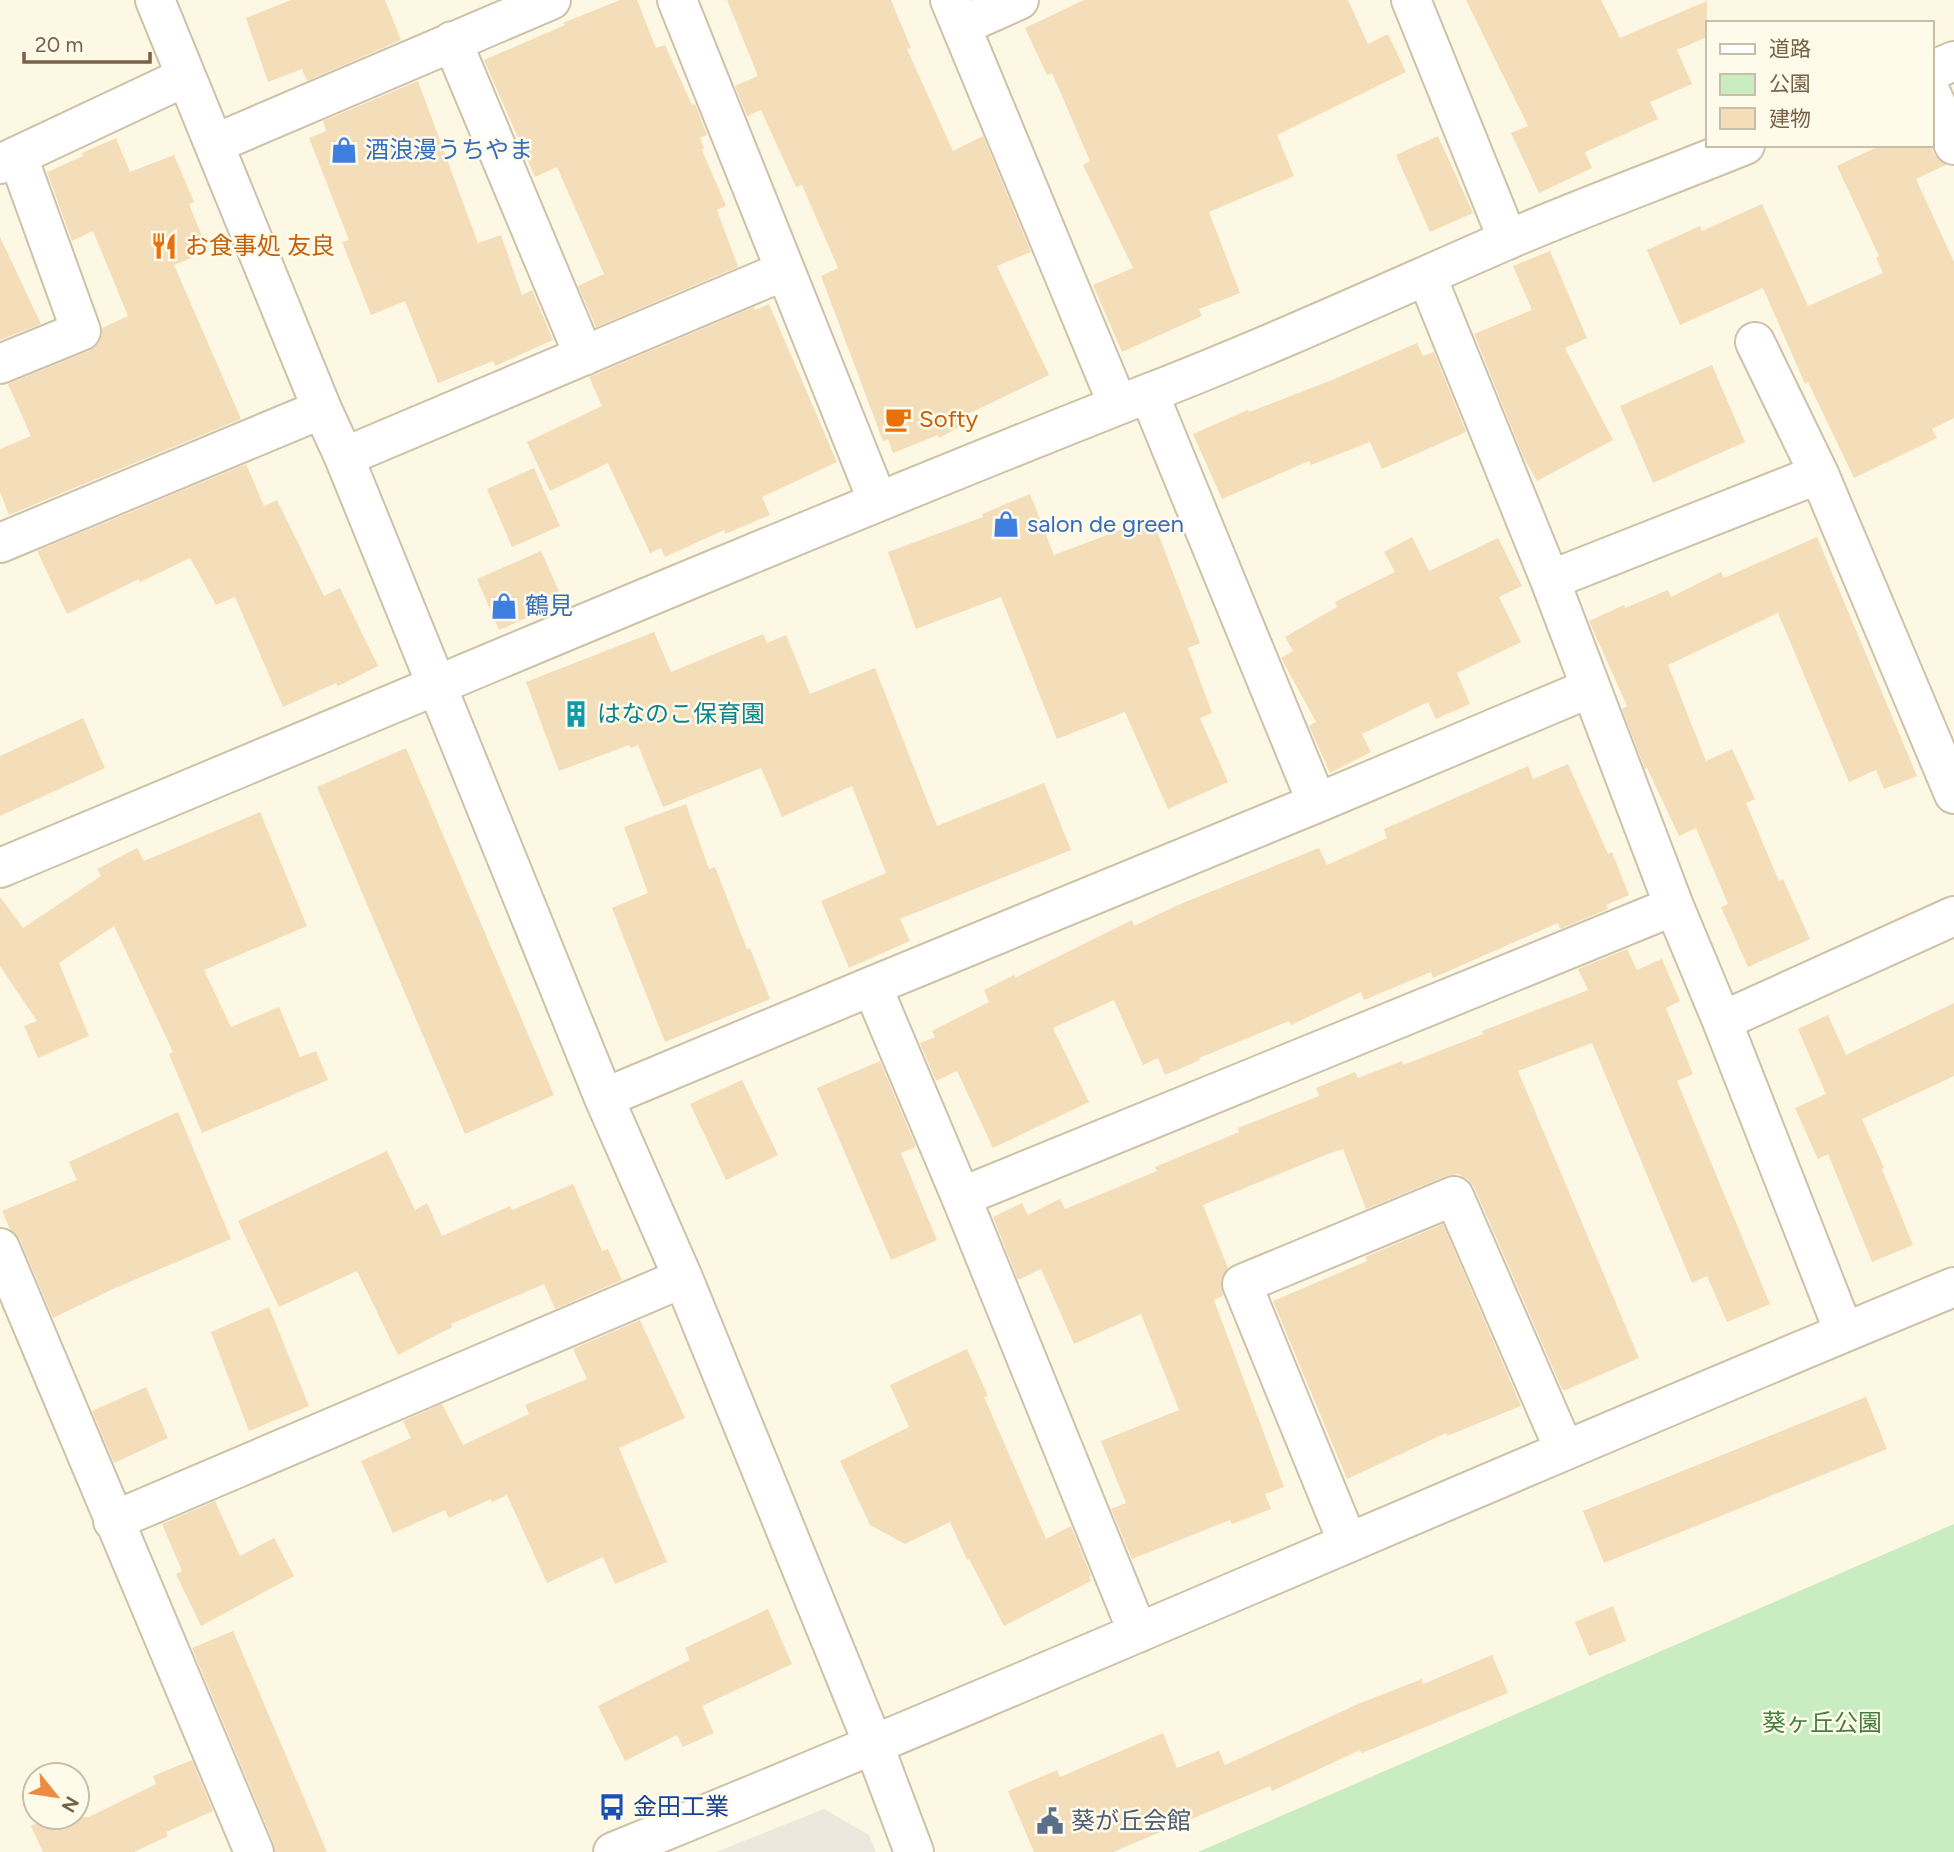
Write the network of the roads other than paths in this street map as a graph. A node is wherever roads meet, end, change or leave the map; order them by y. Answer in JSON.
{"nodes":[{"id":1,"x":155,"y":0,"type":"edge"},
{"id":2,"x":551,"y":0,"type":"edge"},
{"id":3,"x":677,"y":0,"type":"edge"},
{"id":4,"x":1019,"y":0,"type":"edge"},
{"id":5,"x":1414,"y":1,"type":"edge"},
{"id":6,"x":955,"y":13,"type":"edge"},
{"id":7,"x":452,"y":41,"type":"junction"},
{"id":8,"x":1954,"y":61,"type":"edge"},
{"id":9,"x":1933,"y":70,"type":"edge"},
{"id":10,"x":185,"y":77,"type":"junction"},
{"id":11,"x":1933,"y":98,"type":"edge"},
{"id":12,"x":214,"y":144,"type":"junction"},
{"id":13,"x":1954,"y":145,"type":"edge"},
{"id":14,"x":1740,"y":147,"type":"edge"},
{"id":15,"x":9,"y":160,"type":"edge"},
{"id":16,"x":1508,"y":240,"type":"junction"},
{"id":17,"x":784,"y":271,"type":"junction"},
{"id":18,"x":1427,"y":277,"type":"junction"},
{"id":19,"x":1755,"y":342,"type":"dead end"},
{"id":20,"x":584,"y":356,"type":"junction"},
{"id":21,"x":0,"y":363,"type":"edge"},
{"id":22,"x":1133,"y":399,"type":"junction"},
{"id":23,"x":322,"y":410,"type":"junction"},
{"id":24,"x":344,"y":457,"type":"junction"},
{"id":25,"x":1819,"y":474,"type":"junction"},
{"id":26,"x":878,"y":502,"type":"junction"},
{"id":27,"x":0,"y":543,"type":"edge"},
{"id":28,"x":1550,"y":580,"type":"junction"},
{"id":29,"x":436,"y":686,"type":"junction"},
{"id":30,"x":1590,"y":688,"type":"junction"},
{"id":31,"x":1954,"y":794,"type":"edge"},
{"id":32,"x":1317,"y":803,"type":"junction"},
{"id":33,"x":0,"y":868,"type":"edge"},
{"id":34,"x":1674,"y":906,"type":"junction"},
{"id":35,"x":1954,"y":916,"type":"edge"},
{"id":36,"x":872,"y":986,"type":"junction"},
{"id":37,"x":1722,"y":1021,"type":"junction"},
{"id":38,"x":604,"y":1098,"type":"junction"},
{"id":39,"x":961,"y":1196,"type":"junction"},
{"id":40,"x":0,"y":1248,"type":"edge"},
{"id":41,"x":683,"y":1278,"type":"junction"},
{"id":42,"x":1954,"y":1287,"type":"edge"},
{"id":43,"x":1844,"y":1332,"type":"junction"},
{"id":44,"x":1564,"y":1449,"type":"junction"},
{"id":45,"x":113,"y":1521,"type":"junction"},
{"id":46,"x":1348,"y":1543,"type":"junction"},
{"id":47,"x":1138,"y":1633,"type":"junction"},
{"id":48,"x":874,"y":1746,"type":"junction"},
{"id":49,"x":254,"y":1852,"type":"edge"},
{"id":50,"x":613,"y":1852,"type":"edge"},
{"id":51,"x":914,"y":1852,"type":"edge"}],
"edges":[{"from":1,"to":10,"type":"street"},
{"from":2,"to":7,"type":"street"},
{"from":3,"to":17,"type":"street"},
{"from":4,"to":6,"type":"street"},
{"from":5,"to":16,"type":"street"},
{"from":6,"to":22,"type":"street"},
{"from":7,"to":12,"type":"street"},
{"from":7,"to":20,"type":"street"},
{"from":8,"to":9,"type":"street"},
{"from":10,"to":12,"type":"street"},
{"from":10,"to":15,"type":"street"},
{"from":11,"to":13,"type":"street"},
{"from":12,"to":23,"type":"street"},
{"from":14,"to":16,"type":"street"},
{"from":15,"to":21,"type":"street"},
{"from":16,"to":18,"type":"street"},
{"from":17,"to":20,"type":"street"},
{"from":17,"to":26,"type":"street"},
{"from":18,"to":22,"type":"street"},
{"from":18,"to":28,"type":"street"},
{"from":19,"to":25,"type":"street"},
{"from":20,"to":24,"type":"street"},
{"from":22,"to":26,"type":"street"},
{"from":22,"to":32,"type":"street"},
{"from":23,"to":24,"type":"street"},
{"from":23,"to":27,"type":"street"},
{"from":24,"to":29,"type":"street"},
{"from":25,"to":28,"type":"street"},
{"from":25,"to":31,"type":"street"},
{"from":26,"to":29,"type":"street"},
{"from":28,"to":30,"type":"street"},
{"from":29,"to":33,"type":"street"},
{"from":29,"to":38,"type":"street"},
{"from":30,"to":32,"type":"street"},
{"from":30,"to":34,"type":"street"},
{"from":32,"to":36,"type":"street"},
{"from":34,"to":37,"type":"street"},
{"from":34,"to":39,"type":"street"},
{"from":35,"to":37,"type":"street"},
{"from":36,"to":38,"type":"street"},
{"from":36,"to":39,"type":"street"},
{"from":37,"to":43,"type":"street"},
{"from":38,"to":41,"type":"street"},
{"from":39,"to":47,"type":"street"},
{"from":40,"to":45,"type":"street"},
{"from":41,"to":45,"type":"street"},
{"from":41,"to":48,"type":"street"},
{"from":42,"to":43,"type":"street"},
{"from":43,"to":44,"type":"street"},
{"from":44,"to":46,"type":"street"},
{"from":44,"to":46,"type":"street"},
{"from":45,"to":49,"type":"street"},
{"from":46,"to":47,"type":"street"},
{"from":47,"to":48,"type":"street"},
{"from":48,"to":50,"type":"street"},
{"from":48,"to":51,"type":"street"}]}
